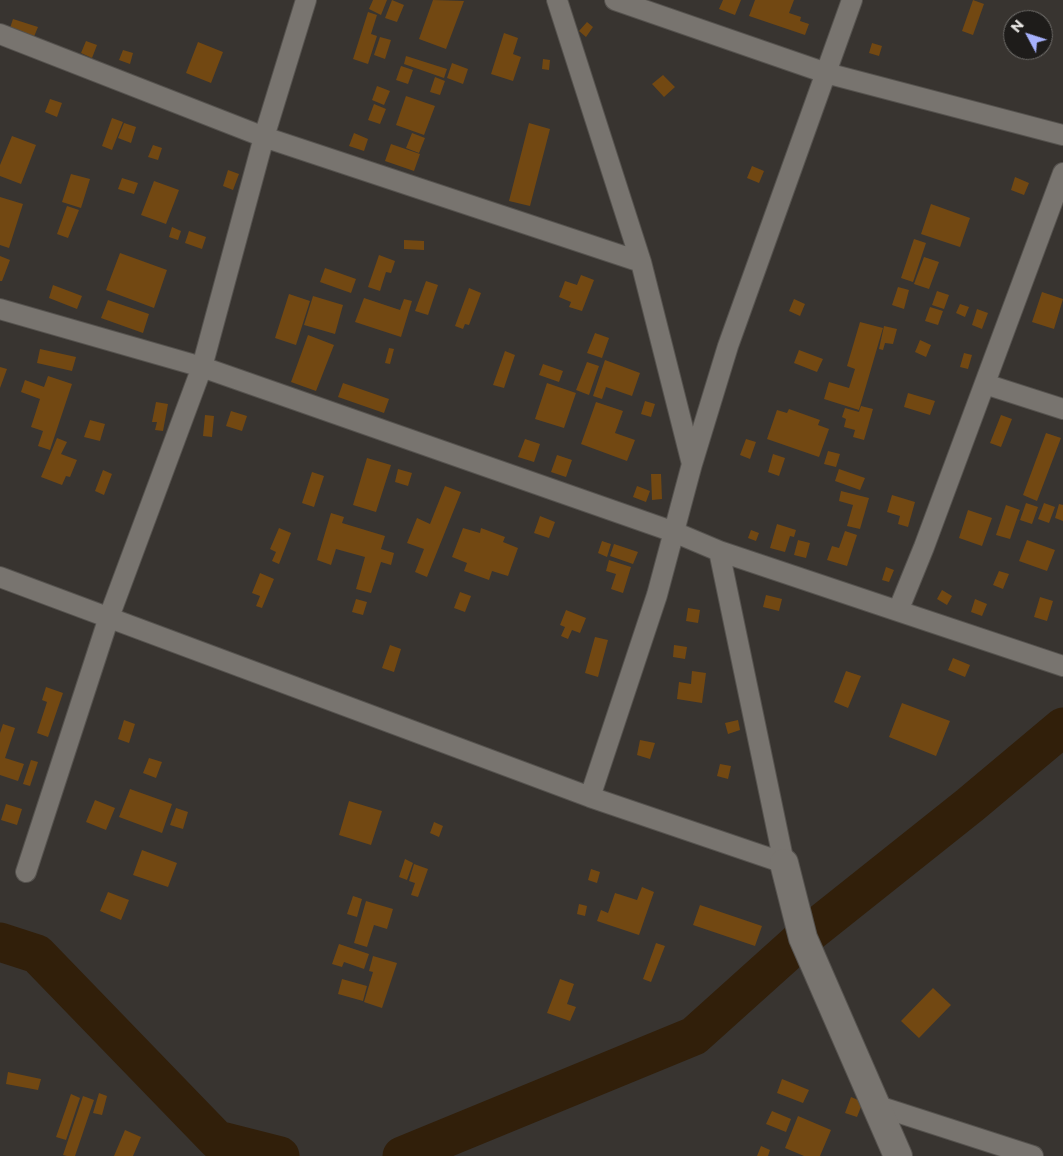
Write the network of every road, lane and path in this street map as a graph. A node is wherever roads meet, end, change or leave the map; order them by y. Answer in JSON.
{"nodes":[{"id":1,"x":306,"y":0,"type":"edge"},
{"id":2,"x":557,"y":0,"type":"edge"},
{"id":3,"x":615,"y":0,"type":"edge"},
{"id":4,"x":852,"y":0,"type":"edge"},
{"id":5,"x":0,"y":34,"type":"edge"},
{"id":6,"x":826,"y":73,"type":"junction"},
{"id":7,"x":1063,"y":135,"type":"edge"},
{"id":8,"x":264,"y":137,"type":"junction"},
{"id":9,"x":1063,"y":173,"type":"edge"},
{"id":10,"x":641,"y":262,"type":"junction"},
{"id":11,"x":0,"y":309,"type":"edge"},
{"id":12,"x":202,"y":367,"type":"junction"},
{"id":13,"x":985,"y":384,"type":"junction"},
{"id":14,"x":1063,"y":409,"type":"edge"},
{"id":15,"x":692,"y":464,"type":"junction"},
{"id":16,"x":674,"y":532,"type":"junction"},
{"id":17,"x":719,"y":551,"type":"junction"},
{"id":18,"x":0,"y":577,"type":"edge"},
{"id":19,"x":898,"y":611,"type":"junction"},
{"id":20,"x":109,"y":617,"type":"junction"},
{"id":21,"x":1063,"y":666,"type":"edge"},
{"id":22,"x":590,"y":797,"type":"junction"},
{"id":23,"x":784,"y":863,"type":"junction"},
{"id":24,"x":26,"y":872,"type":"dead end"},
{"id":25,"x":875,"y":1105,"type":"junction"},
{"id":26,"x":898,"y":1156,"type":"edge"},
{"id":27,"x":1033,"y":1156,"type":"edge"}],
"edges":[{"from":1,"to":8,"type":"street"},
{"from":2,"to":10,"type":"street"},
{"from":3,"to":6,"type":"street"},
{"from":4,"to":6,"type":"street"},
{"from":5,"to":8,"type":"street"},
{"from":6,"to":7,"type":"street"},
{"from":6,"to":15,"type":"street"},
{"from":8,"to":10,"type":"street"},
{"from":8,"to":12,"type":"street"},
{"from":9,"to":13,"type":"street"},
{"from":10,"to":15,"type":"street"},
{"from":11,"to":12,"type":"street"},
{"from":12,"to":16,"type":"street"},
{"from":12,"to":20,"type":"street"},
{"from":13,"to":14,"type":"street"},
{"from":13,"to":19,"type":"street"},
{"from":15,"to":16,"type":"street"},
{"from":16,"to":17,"type":"street"},
{"from":16,"to":22,"type":"street"},
{"from":17,"to":19,"type":"street"},
{"from":17,"to":23,"type":"street"},
{"from":18,"to":20,"type":"street"},
{"from":19,"to":21,"type":"street"},
{"from":20,"to":22,"type":"street"},
{"from":20,"to":24,"type":"street"},
{"from":22,"to":23,"type":"street"},
{"from":23,"to":25,"type":"street"},
{"from":25,"to":26,"type":"street"},
{"from":25,"to":27,"type":"street"}]}
